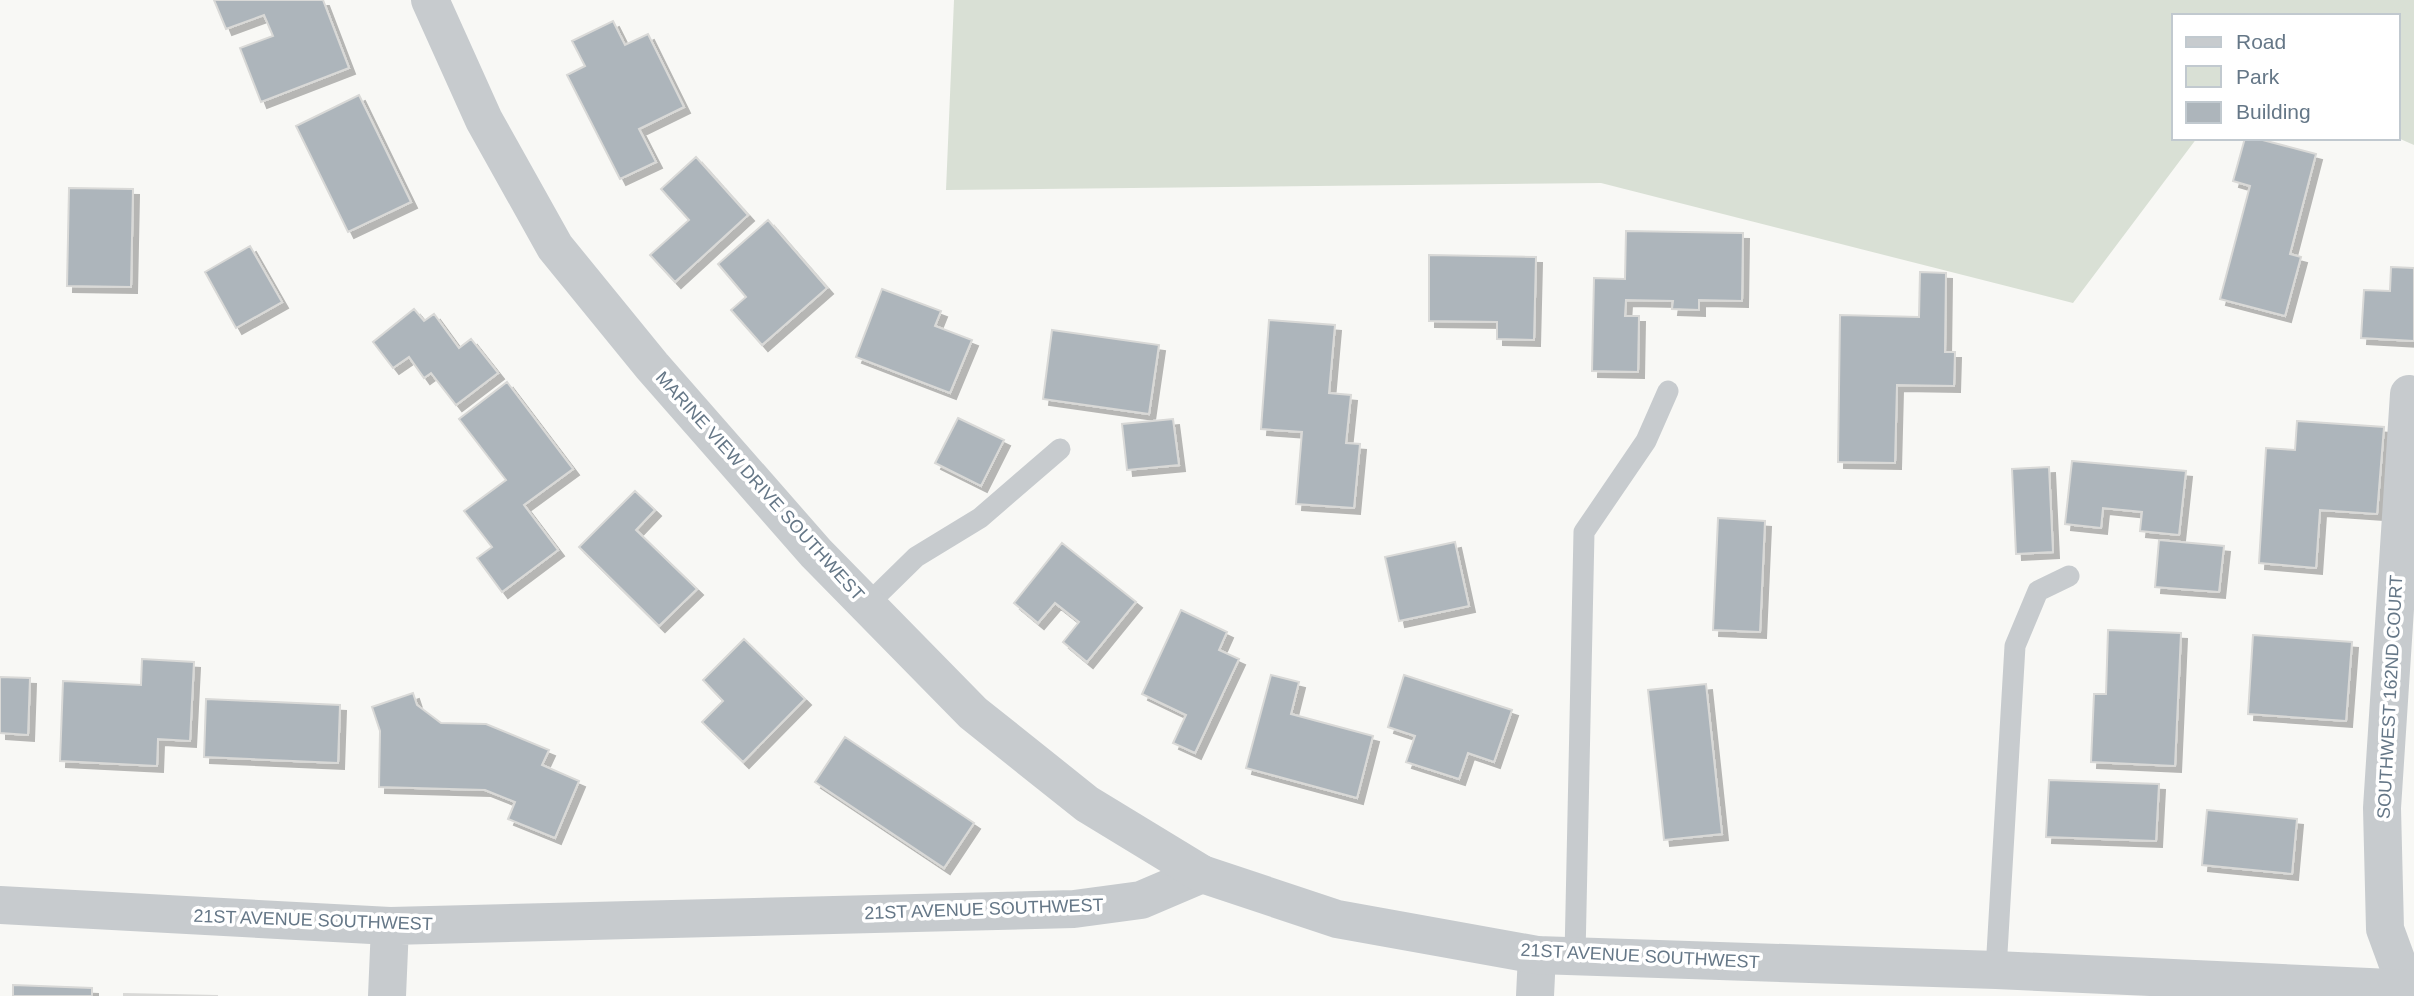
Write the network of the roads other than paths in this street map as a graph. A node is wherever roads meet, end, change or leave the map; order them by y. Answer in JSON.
{"nodes":[{"id":1,"x":430,"y":0,"type":"edge"},
{"id":2,"x":1668,"y":391,"type":"dead end"},
{"id":3,"x":2409,"y":394,"type":"dead end"},
{"id":4,"x":1060,"y":449,"type":"dead end"},
{"id":5,"x":2069,"y":576,"type":"dead end"},
{"id":6,"x":867,"y":606,"type":"junction"},
{"id":7,"x":1202,"y":874,"type":"junction"},
{"id":8,"x":0,"y":905,"type":"edge"},
{"id":9,"x":390,"y":926,"type":"junction"},
{"id":10,"x":1537,"y":955,"type":"junction"},
{"id":11,"x":1575,"y":956,"type":"junction"},
{"id":12,"x":1996,"y":970,"type":"junction"},
{"id":13,"x":2090,"y":985,"type":"edge"},
{"id":14,"x":2409,"y":991,"type":"edge"},
{"id":15,"x":387,"y":996,"type":"edge"},
{"id":16,"x":1535,"y":996,"type":"edge"}],
"edges":[{"from":1,"to":6,"type":"street","name":"MARINE VIEW DRIVE SOUTHWEST"},
{"from":2,"to":11,"type":"lane"},
{"from":3,"to":14,"type":"street","name":"SOUTHWEST 162ND COURT"},
{"from":4,"to":6,"type":"lane"},
{"from":5,"to":12,"type":"lane"},
{"from":6,"to":7,"type":"street","name":"MARINE VIEW DRIVE SOUTHWEST"},
{"from":7,"to":9,"type":"street","name":"21ST AVENUE SOUTHWEST"},
{"from":7,"to":10,"type":"street","name":"21ST AVENUE SOUTHWEST"},
{"from":8,"to":9,"type":"street","name":"21ST AVENUE SOUTHWEST"},
{"from":9,"to":15,"type":"street"},
{"from":10,"to":11,"type":"street","name":"21ST AVENUE SOUTHWEST"},
{"from":10,"to":16,"type":"street"},
{"from":11,"to":12,"type":"street","name":"21ST AVENUE SOUTHWEST"},
{"from":12,"to":13,"type":"street","name":"21ST AVENUE SOUTHWEST"},
{"from":13,"to":14,"type":"street","name":"21ST AVENUE SOUTHWEST"}]}
